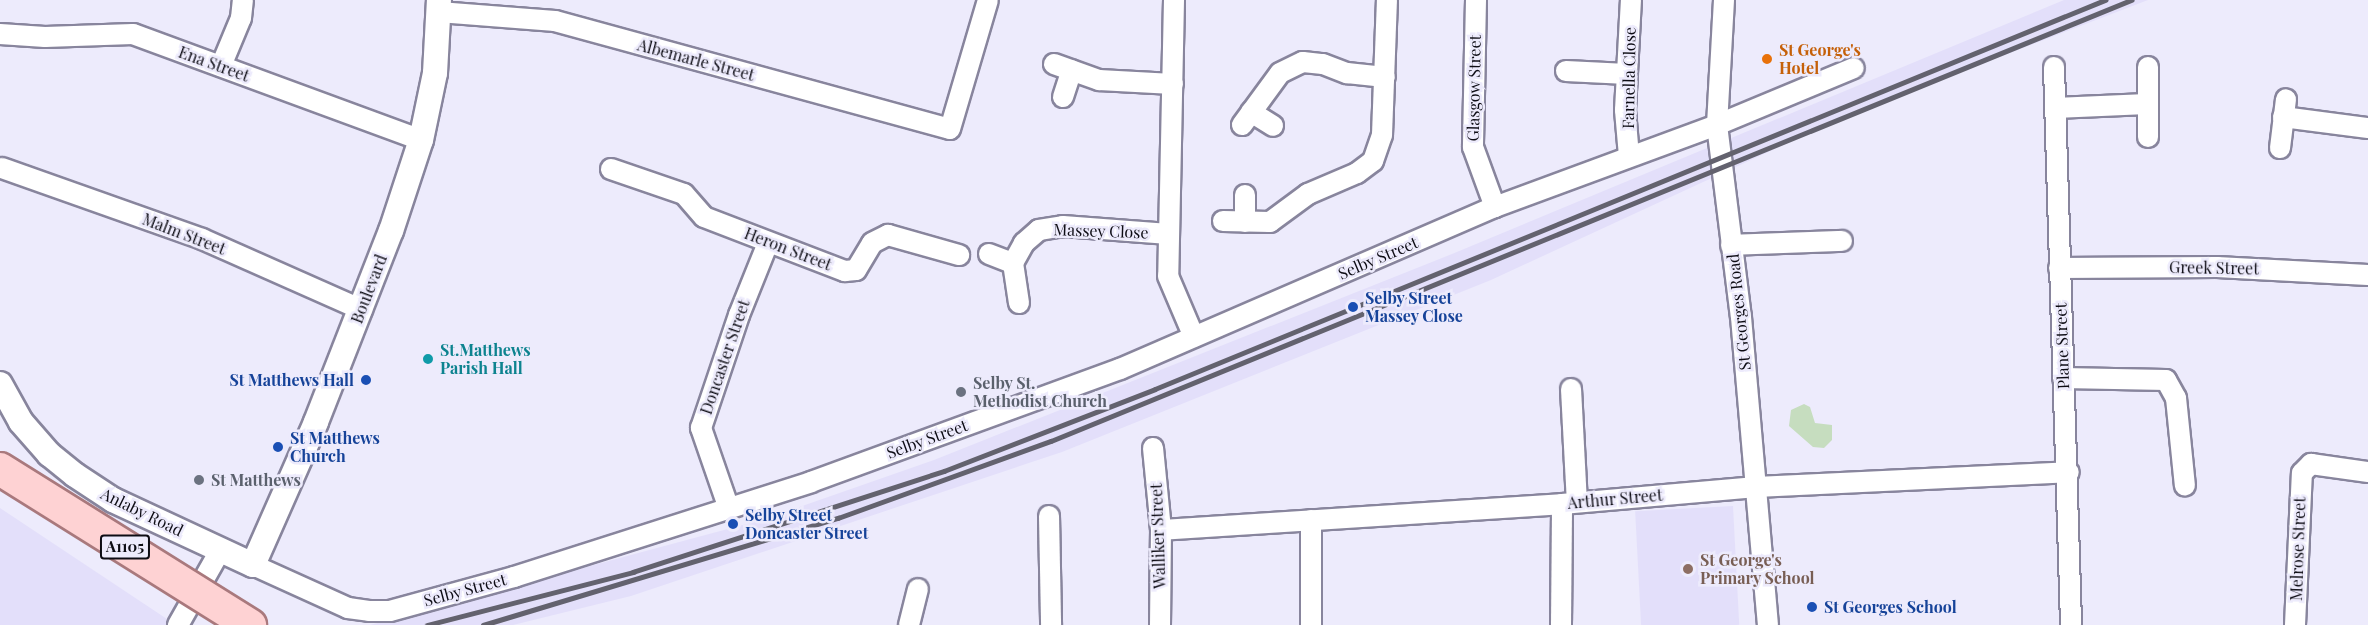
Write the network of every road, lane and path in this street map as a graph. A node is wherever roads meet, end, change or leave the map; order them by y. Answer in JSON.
{"nodes":[{"id":1,"x":243,"y":0,"type":"edge"},
{"id":2,"x":988,"y":0,"type":"edge"},
{"id":3,"x":1174,"y":0,"type":"edge"},
{"id":4,"x":1387,"y":0,"type":"edge"},
{"id":5,"x":1476,"y":0,"type":"edge"},
{"id":6,"x":1631,"y":0,"type":"edge"},
{"id":7,"x":1724,"y":0,"type":"edge"},
{"id":8,"x":439,"y":6,"type":"edge"},
{"id":9,"x":0,"y":33,"type":"edge"},
{"id":10,"x":220,"y":66,"type":"junction"},
{"id":11,"x":2054,"y":67,"type":"dead end"},
{"id":12,"x":2148,"y":67,"type":"dead end"},
{"id":13,"x":1854,"y":68,"type":"dead end"},
{"id":14,"x":1566,"y":71,"type":"dead end"},
{"id":15,"x":1627,"y":74,"type":"junction"},
{"id":16,"x":1385,"y":76,"type":"junction"},
{"id":17,"x":1173,"y":84,"type":"junction"},
{"id":18,"x":1063,"y":97,"type":"dead end"},
{"id":19,"x":2146,"y":104,"type":"junction"},
{"id":20,"x":2055,"y":108,"type":"junction"},
{"id":21,"x":1717,"y":125,"type":"junction"},
{"id":22,"x":1273,"y":126,"type":"dead end"},
{"id":23,"x":2368,"y":128,"type":"edge"},
{"id":24,"x":2148,"y":137,"type":"dead end"},
{"id":25,"x":421,"y":140,"type":"junction"},
{"id":26,"x":2280,"y":148,"type":"dead end"},
{"id":27,"x":1629,"y":156,"type":"junction"},
{"id":28,"x":2,"y":168,"type":"dead end"},
{"id":29,"x":611,"y":170,"type":"dead end"},
{"id":30,"x":1245,"y":195,"type":"dead end"},
{"id":31,"x":1495,"y":207,"type":"junction"},
{"id":32,"x":1223,"y":221,"type":"dead end"},
{"id":33,"x":1245,"y":222,"type":"junction"},
{"id":34,"x":1169,"y":234,"type":"junction"},
{"id":35,"x":1842,"y":241,"type":"dead end"},
{"id":36,"x":768,"y":243,"type":"junction"},
{"id":37,"x":1731,"y":245,"type":"junction"},
{"id":38,"x":989,"y":254,"type":"dead end"},
{"id":39,"x":959,"y":255,"type":"dead end"},
{"id":40,"x":1013,"y":263,"type":"junction"},
{"id":41,"x":2059,"y":268,"type":"junction"},
{"id":42,"x":2368,"y":275,"type":"edge"},
{"id":43,"x":1019,"y":303,"type":"dead end"},
{"id":44,"x":362,"y":310,"type":"junction"},
{"id":45,"x":1194,"y":337,"type":"junction"},
{"id":46,"x":2063,"y":378,"type":"junction"},
{"id":47,"x":0,"y":384,"type":"edge"},
{"id":48,"x":1570,"y":389,"type":"dead end"},
{"id":49,"x":1153,"y":448,"type":"dead end"},
{"id":50,"x":0,"y":469,"type":"edge"},
{"id":51,"x":2069,"y":472,"type":"junction"},
{"id":52,"x":2368,"y":472,"type":"edge"},
{"id":53,"x":2185,"y":486,"type":"dead end"},
{"id":54,"x":1756,"y":487,"type":"junction"},
{"id":55,"x":0,"y":490,"type":"edge"},
{"id":56,"x":1570,"y":503,"type":"junction"},
{"id":57,"x":728,"y":506,"type":"junction"},
{"id":58,"x":1049,"y":516,"type":"dead end"},
{"id":59,"x":1311,"y":520,"type":"junction"},
{"id":60,"x":1161,"y":530,"type":"junction"},
{"id":61,"x":221,"y":549,"type":"junction"},
{"id":62,"x":253,"y":565,"type":"junction"},
{"id":63,"x":918,"y":589,"type":"dead end"},
{"id":64,"x":178,"y":625,"type":"edge"},
{"id":65,"x":216,"y":625,"type":"edge"},
{"id":66,"x":250,"y":625,"type":"edge"},
{"id":67,"x":909,"y":625,"type":"edge"},
{"id":68,"x":1051,"y":625,"type":"edge"},
{"id":69,"x":1160,"y":625,"type":"edge"},
{"id":70,"x":1311,"y":625,"type":"edge"},
{"id":71,"x":1561,"y":625,"type":"edge"},
{"id":72,"x":1768,"y":625,"type":"edge"},
{"id":73,"x":2071,"y":625,"type":"edge"},
{"id":74,"x":2295,"y":625,"type":"edge"}],
"edges":[{"from":1,"to":10,"type":"street"},
{"from":2,"to":8,"type":"street","name":"Albemarle Street"},
{"from":3,"to":17,"type":"street","name":"Massey Close"},
{"from":4,"to":16,"type":"street"},
{"from":5,"to":31,"type":"street","name":"Glasgow Street"},
{"from":6,"to":15,"type":"street","name":"Farnella Close"},
{"from":7,"to":21,"type":"street","name":"St Georges Road"},
{"from":8,"to":25,"type":"street","name":"Boulevard"},
{"from":9,"to":10,"type":"street","name":"Ena Street"},
{"from":10,"to":25,"type":"street","name":"Ena Street"},
{"from":11,"to":20,"type":"street","name":"Plane Street"},
{"from":12,"to":19,"type":"street"},
{"from":13,"to":21,"type":"street","name":"Selby Street"},
{"from":14,"to":15,"type":"street"},
{"from":15,"to":27,"type":"street","name":"Farnella Close"},
{"from":16,"to":22,"type":"street"},
{"from":16,"to":33,"type":"street"},
{"from":17,"to":18,"type":"street"},
{"from":17,"to":34,"type":"street","name":"Massey Close"},
{"from":19,"to":20,"type":"street"},
{"from":19,"to":24,"type":"street"},
{"from":20,"to":41,"type":"street","name":"Plane Street"},
{"from":21,"to":27,"type":"street","name":"Selby Street"},
{"from":21,"to":37,"type":"street","name":"St Georges Road"},
{"from":23,"to":26,"type":"street"},
{"from":25,"to":44,"type":"street","name":"Boulevard"},
{"from":27,"to":31,"type":"street","name":"Selby Street"},
{"from":28,"to":44,"type":"street","name":"Malm Street"},
{"from":29,"to":36,"type":"street","name":"Heron Street"},
{"from":30,"to":33,"type":"street"},
{"from":31,"to":45,"type":"street","name":"Selby Street"},
{"from":32,"to":33,"type":"street"},
{"from":34,"to":40,"type":"street","name":"Massey Close"},
{"from":34,"to":45,"type":"street","name":"Massey Close"},
{"from":35,"to":37,"type":"street"},
{"from":36,"to":39,"type":"street","name":"Heron Street"},
{"from":36,"to":57,"type":"street","name":"Doncaster Street"},
{"from":37,"to":54,"type":"street","name":"St Georges Road"},
{"from":38,"to":40,"type":"street"},
{"from":40,"to":43,"type":"street"},
{"from":41,"to":42,"type":"street","name":"Greek Street"},
{"from":41,"to":46,"type":"street","name":"Plane Street"},
{"from":44,"to":62,"type":"street","name":"Boulevard"},
{"from":45,"to":57,"type":"street","name":"Selby Street"},
{"from":46,"to":51,"type":"street","name":"Plane Street"},
{"from":46,"to":53,"type":"street"},
{"from":47,"to":61,"type":"street","name":"Anlaby Road"},
{"from":48,"to":56,"type":"street"},
{"from":49,"to":60,"type":"street","name":"Walliker Street"},
{"from":50,"to":66,"type":"main road","name":"Anlaby Road","number":"A1105","bridge":true},
{"from":51,"to":54,"type":"street","name":"Arthur Street"},
{"from":51,"to":73,"type":"street","name":"Plane Street"},
{"from":52,"to":74,"type":"street","name":"Melrose Street"},
{"from":54,"to":56,"type":"street","name":"Arthur Street"},
{"from":54,"to":72,"type":"street","name":"St Georges Road"},
{"from":55,"to":65,"type":"main road","number":"A1105"},
{"from":56,"to":59,"type":"street","name":"Arthur Street"},
{"from":56,"to":71,"type":"street"},
{"from":57,"to":62,"type":"street","name":"Selby Street"},
{"from":58,"to":68,"type":"street"},
{"from":59,"to":60,"type":"street","name":"Arthur Street"},
{"from":59,"to":70,"type":"street"},
{"from":60,"to":69,"type":"street","name":"Walliker Street"},
{"from":61,"to":62,"type":"street","name":"Selby Street"},
{"from":61,"to":64,"type":"street"},
{"from":63,"to":67,"type":"street"}]}
